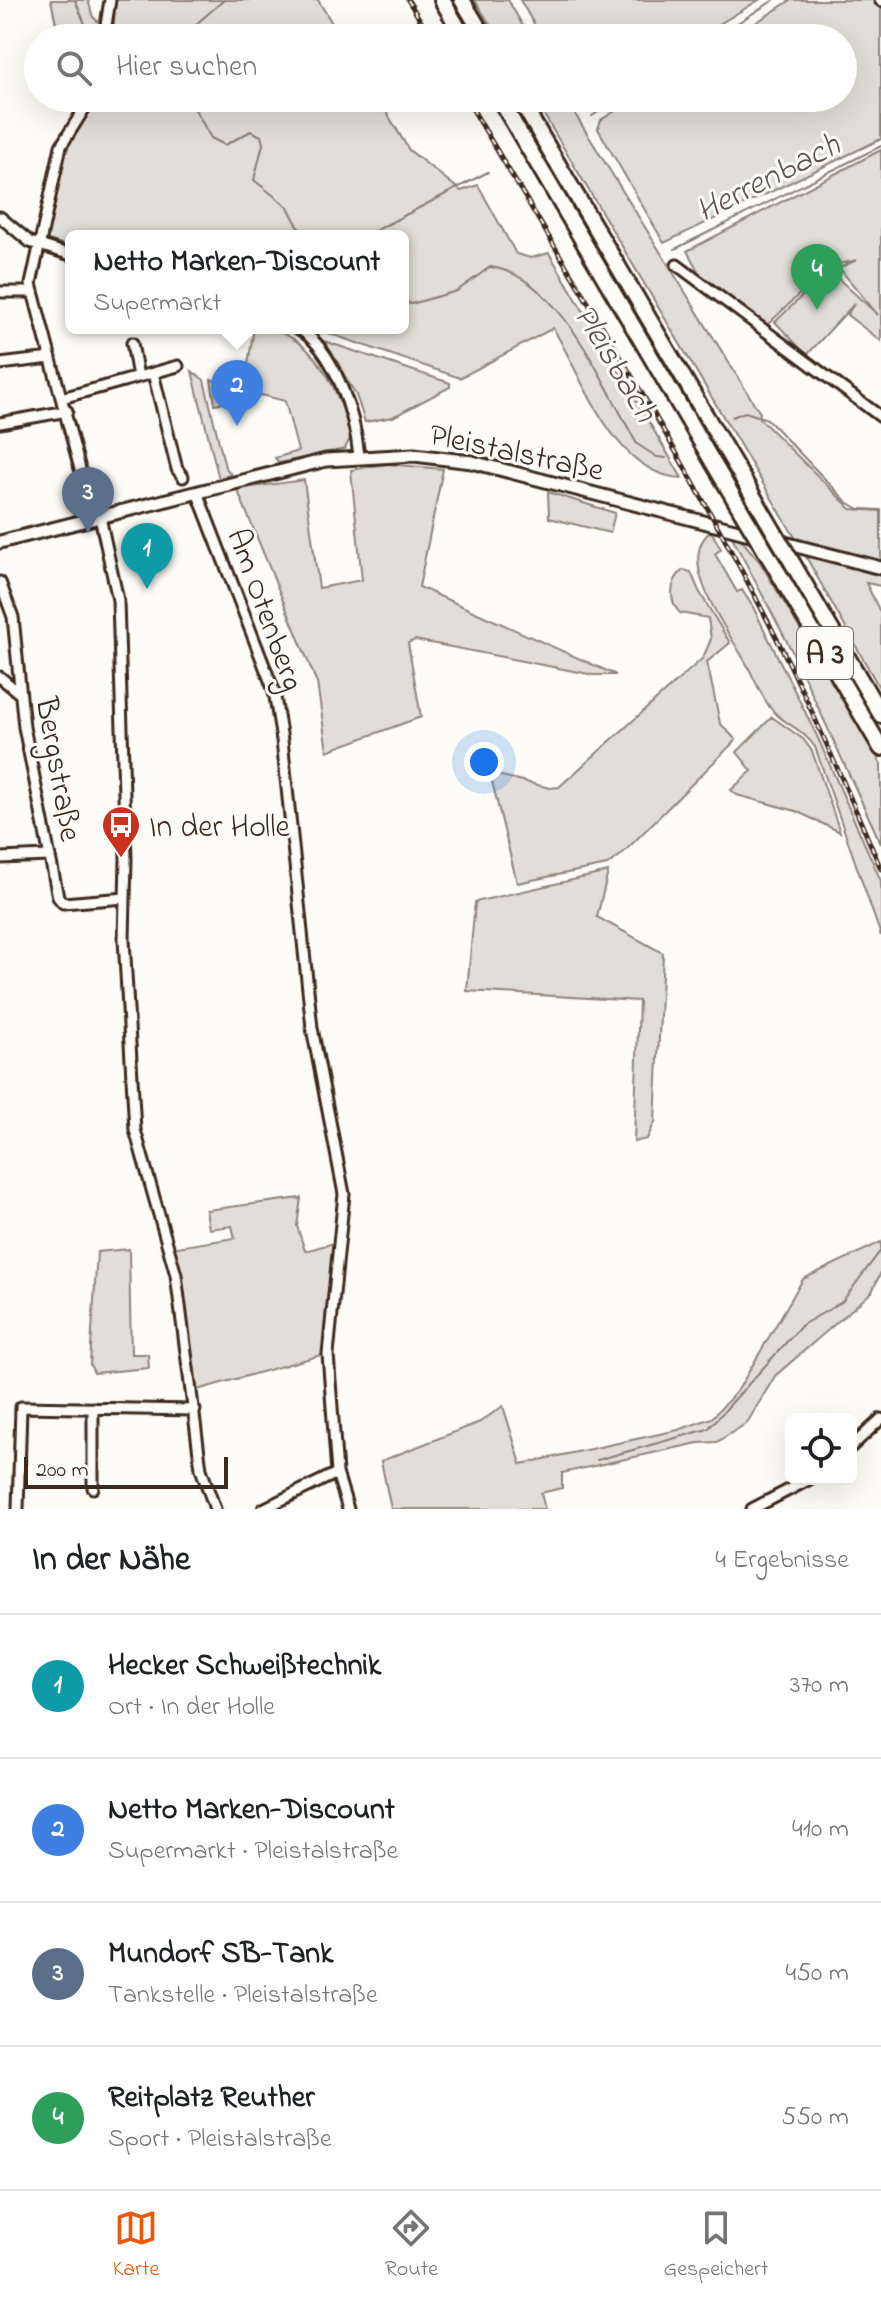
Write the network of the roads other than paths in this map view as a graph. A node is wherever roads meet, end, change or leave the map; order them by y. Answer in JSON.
{"nodes":[{"id":1,"x":110,"y":0,"type":"edge"},
{"id":2,"x":442,"y":0,"type":"edge"},
{"id":3,"x":462,"y":0,"type":"edge"},
{"id":4,"x":106,"y":24,"type":"edge"},
{"id":5,"x":456,"y":24,"type":"edge"},
{"id":6,"x":477,"y":24,"type":"edge"},
{"id":7,"x":82,"y":112,"type":"edge"},
{"id":8,"x":507,"y":112,"type":"edge"},
{"id":9,"x":527,"y":112,"type":"edge"},
{"id":10,"x":0,"y":217,"type":"edge"},
{"id":11,"x":39,"y":245,"type":"junction"},
{"id":12,"x":65,"y":253,"type":"edge"},
{"id":13,"x":677,"y":265,"type":"dead end"},
{"id":14,"x":0,"y":292,"type":"edge"},
{"id":15,"x":32,"y":292,"type":"junction"},
{"id":16,"x":308,"y":334,"type":"edge"},
{"id":17,"x":132,"y":343,"type":"dead end"},
{"id":18,"x":51,"y":358,"type":"junction"},
{"id":19,"x":0,"y":364,"type":"edge"},
{"id":20,"x":178,"y":366,"type":"dead end"},
{"id":21,"x":153,"y":373,"type":"junction"},
{"id":22,"x":138,"y":377,"type":"junction"},
{"id":23,"x":62,"y":398,"type":"junction"},
{"id":24,"x":67,"y":411,"type":"junction"},
{"id":25,"x":881,"y":417,"type":"edge"},
{"id":26,"x":0,"y":423,"type":"edge"},
{"id":27,"x":359,"y":456,"type":"junction"},
{"id":28,"x":183,"y":477,"type":"dead end"},
{"id":29,"x":197,"y":492,"type":"junction"},
{"id":30,"x":96,"y":518,"type":"junction"},
{"id":31,"x":0,"y":542,"type":"edge"},
{"id":32,"x":881,"y":568,"type":"edge"},
{"id":33,"x":0,"y":582,"type":"edge"},
{"id":34,"x":0,"y":677,"type":"edge"},
{"id":35,"x":19,"y":693,"type":"junction"},
{"id":36,"x":881,"y":715,"type":"edge"},
{"id":37,"x":881,"y":748,"type":"edge"},
{"id":38,"x":49,"y":856,"type":"junction"},
{"id":39,"x":0,"y":858,"type":"edge"},
{"id":40,"x":125,"y":898,"type":"junction"},
{"id":41,"x":93,"y":1408,"type":"junction"},
{"id":42,"x":195,"y":1410,"type":"junction"},
{"id":43,"x":881,"y":1419,"type":"edge"},
{"id":44,"x":857,"y":1441,"type":"edge"},
{"id":45,"x":337,"y":1473,"type":"junction"},
{"id":46,"x":798,"y":1485,"type":"edge"},
{"id":47,"x":93,"y":1488,"type":"dead end"},
{"id":48,"x":18,"y":1509,"type":"edge"},
{"id":49,"x":215,"y":1509,"type":"edge"},
{"id":50,"x":263,"y":1509,"type":"edge"},
{"id":51,"x":348,"y":1509,"type":"edge"},
{"id":52,"x":752,"y":1509,"type":"edge"}],
"edges":[{"from":1,"to":4,"type":"street"},
{"from":2,"to":5,"type":"highway"},
{"from":3,"to":6,"type":"highway"},
{"from":7,"to":11,"type":"street"},
{"from":8,"to":37,"type":"highway","number":"A 3","bridge":true},
{"from":9,"to":36,"type":"highway","number":"A 3","bridge":true},
{"from":10,"to":11,"type":"street"},
{"from":11,"to":12,"type":"street"},
{"from":11,"to":15,"type":"street"},
{"from":13,"to":25,"type":"street"},
{"from":14,"to":15,"type":"street"},
{"from":15,"to":18,"type":"street"},
{"from":16,"to":27,"type":"street"},
{"from":17,"to":22,"type":"street"},
{"from":18,"to":19,"type":"street"},
{"from":18,"to":23,"type":"street"},
{"from":20,"to":21,"type":"street"},
{"from":21,"to":22,"type":"street"},
{"from":21,"to":28,"type":"street"},
{"from":22,"to":23,"type":"street"},
{"from":23,"to":24,"type":"street"},
{"from":24,"to":26,"type":"street"},
{"from":24,"to":30,"type":"street"},
{"from":27,"to":29,"type":"main road","name":"Pleistalstraße"},
{"from":27,"to":32,"type":"main road","name":"Pleistalstraße"},
{"from":29,"to":30,"type":"main road","name":"Pleistalstraße"},
{"from":29,"to":45,"type":"street","name":"Am Otenberg"},
{"from":30,"to":31,"type":"main road","name":"Pleistalstraße"},
{"from":30,"to":40,"type":"street"},
{"from":33,"to":35,"type":"street","name":"Bergstraße"},
{"from":34,"to":35,"type":"street"},
{"from":35,"to":38,"type":"street","name":"Bergstraße"},
{"from":38,"to":39,"type":"street"},
{"from":38,"to":40,"type":"street","name":"Bergstraße"},
{"from":40,"to":42,"type":"street"},
{"from":41,"to":42,"type":"street"},
{"from":41,"to":47,"type":"street"},
{"from":41,"to":48,"type":"street"},
{"from":42,"to":49,"type":"street"},
{"from":43,"to":44,"type":"street"},
{"from":45,"to":50,"type":"street"},
{"from":45,"to":51,"type":"street","name":"Am Otenberg"},
{"from":46,"to":52,"type":"street"}]}
